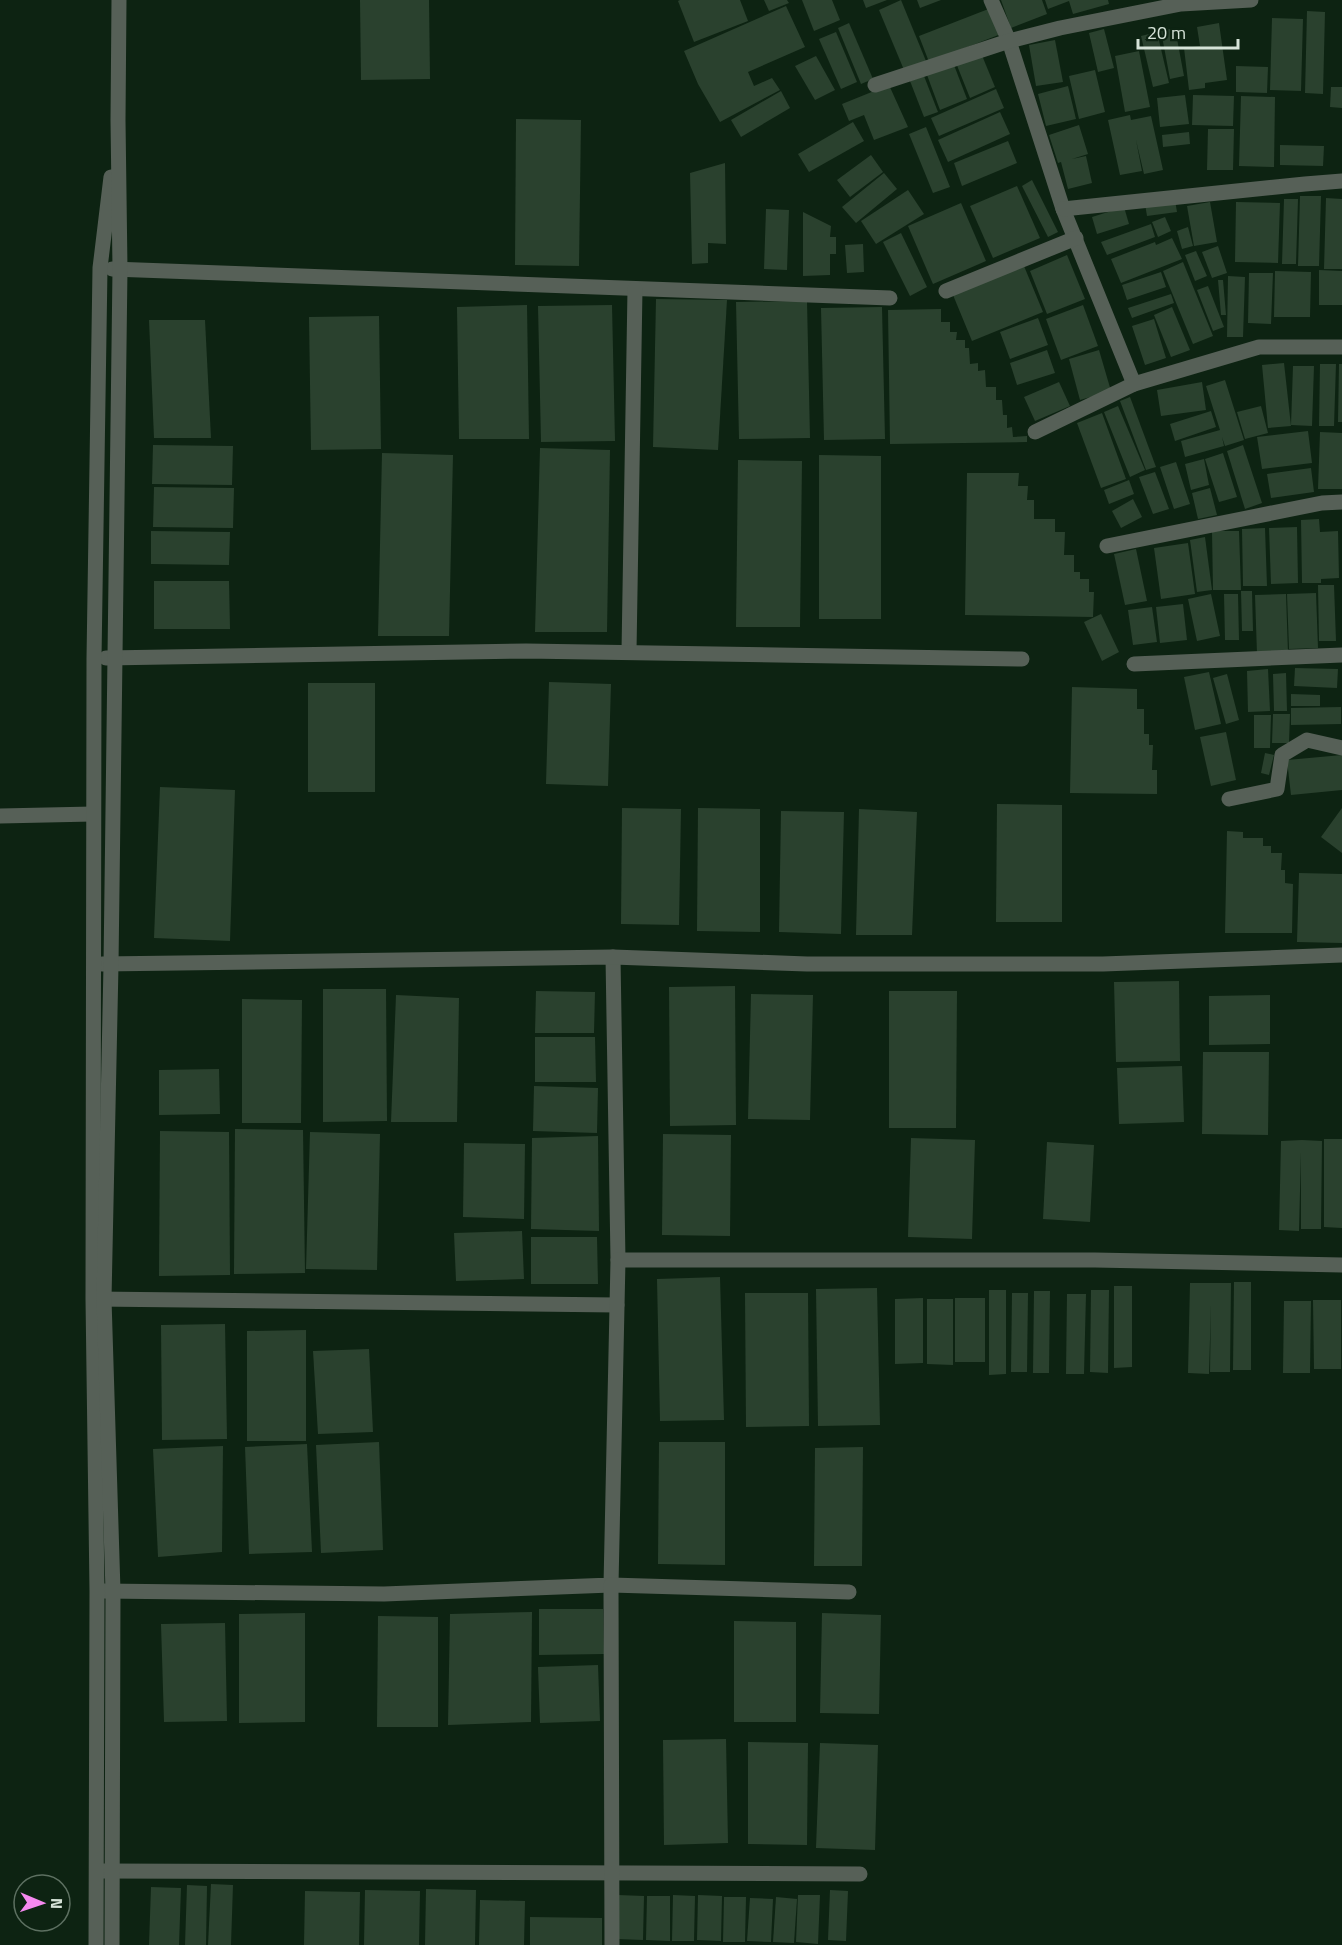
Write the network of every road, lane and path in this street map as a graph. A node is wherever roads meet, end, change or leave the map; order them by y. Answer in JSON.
{"nodes":[{"id":1,"x":119,"y":0,"type":"edge"},
{"id":2,"x":991,"y":0,"type":"edge"},
{"id":3,"x":1251,"y":0,"type":"edge"},
{"id":4,"x":1009,"y":41,"type":"junction"},
{"id":5,"x":875,"y":85,"type":"dead end"},
{"id":6,"x":118,"y":120,"type":"junction"},
{"id":7,"x":1342,"y":182,"type":"edge"},
{"id":8,"x":1063,"y":208,"type":"junction"},
{"id":9,"x":1076,"y":238,"type":"junction"},
{"id":10,"x":100,"y":268,"type":"junction"},
{"id":11,"x":120,"y":269,"type":"junction"},
{"id":12,"x":635,"y":289,"type":"junction"},
{"id":13,"x":946,"y":291,"type":"dead end"},
{"id":14,"x":890,"y":298,"type":"dead end"},
{"id":15,"x":1342,"y":347,"type":"edge"},
{"id":16,"x":1134,"y":384,"type":"junction"},
{"id":17,"x":1035,"y":432,"type":"dead end"},
{"id":18,"x":1342,"y":502,"type":"edge"},
{"id":19,"x":1107,"y":546,"type":"dead end"},
{"id":20,"x":629,"y":652,"type":"junction"},
{"id":21,"x":1342,"y":655,"type":"edge"},
{"id":22,"x":114,"y":658,"type":"junction"},
{"id":23,"x":94,"y":659,"type":"junction"},
{"id":24,"x":1022,"y":659,"type":"dead end"},
{"id":25,"x":1134,"y":664,"type":"dead end"},
{"id":26,"x":1342,"y":748,"type":"edge"},
{"id":27,"x":1229,"y":799,"type":"dead end"},
{"id":28,"x":93,"y":814,"type":"junction"},
{"id":29,"x":0,"y":816,"type":"edge"},
{"id":30,"x":1342,"y":955,"type":"edge"},
{"id":31,"x":614,"y":957,"type":"junction"},
{"id":32,"x":93,"y":963,"type":"junction"},
{"id":33,"x":111,"y":965,"type":"junction"},
{"id":34,"x":618,"y":1260,"type":"junction"},
{"id":35,"x":1342,"y":1265,"type":"edge"},
{"id":36,"x":98,"y":1299,"type":"junction"},
{"id":37,"x":617,"y":1305,"type":"junction"},
{"id":38,"x":611,"y":1586,"type":"junction"},
{"id":39,"x":97,"y":1591,"type":"junction"},
{"id":40,"x":113,"y":1591,"type":"junction"},
{"id":41,"x":849,"y":1592,"type":"dead end"},
{"id":42,"x":95,"y":1871,"type":"junction"},
{"id":43,"x":111,"y":1871,"type":"junction"},
{"id":44,"x":612,"y":1873,"type":"junction"},
{"id":45,"x":860,"y":1874,"type":"dead end"},
{"id":46,"x":96,"y":1945,"type":"edge"},
{"id":47,"x":112,"y":1945,"type":"edge"},
{"id":48,"x":612,"y":1945,"type":"edge"}],
"edges":[{"from":1,"to":6,"type":"street"},
{"from":2,"to":4,"type":"street"},
{"from":3,"to":4,"type":"street"},
{"from":4,"to":5,"type":"street"},
{"from":4,"to":8,"type":"street"},
{"from":6,"to":10,"type":"street"},
{"from":6,"to":11,"type":"street"},
{"from":7,"to":8,"type":"street"},
{"from":8,"to":9,"type":"street"},
{"from":9,"to":13,"type":"street"},
{"from":9,"to":16,"type":"street"},
{"from":10,"to":11,"type":"street"},
{"from":10,"to":23,"type":"street"},
{"from":11,"to":12,"type":"street"},
{"from":11,"to":22,"type":"street"},
{"from":12,"to":14,"type":"street"},
{"from":12,"to":20,"type":"street"},
{"from":15,"to":16,"type":"street"},
{"from":16,"to":17,"type":"street"},
{"from":18,"to":19,"type":"street"},
{"from":20,"to":22,"type":"street"},
{"from":20,"to":24,"type":"street"},
{"from":21,"to":25,"type":"street"},
{"from":22,"to":23,"type":"street"},
{"from":22,"to":33,"type":"street"},
{"from":23,"to":28,"type":"street"},
{"from":26,"to":27,"type":"street"},
{"from":28,"to":29,"type":"street"},
{"from":28,"to":32,"type":"street"},
{"from":30,"to":31,"type":"street"},
{"from":31,"to":33,"type":"street"},
{"from":31,"to":34,"type":"street"},
{"from":32,"to":33,"type":"street"},
{"from":32,"to":36,"type":"street"},
{"from":33,"to":36,"type":"street"},
{"from":34,"to":35,"type":"street"},
{"from":34,"to":37,"type":"street"},
{"from":36,"to":37,"type":"street"},
{"from":36,"to":39,"type":"street"},
{"from":36,"to":40,"type":"street"},
{"from":37,"to":38,"type":"street"},
{"from":38,"to":40,"type":"street"},
{"from":38,"to":41,"type":"street"},
{"from":38,"to":44,"type":"street"},
{"from":39,"to":40,"type":"street"},
{"from":39,"to":42,"type":"street"},
{"from":40,"to":43,"type":"street"},
{"from":42,"to":43,"type":"street"},
{"from":42,"to":46,"type":"street"},
{"from":43,"to":44,"type":"street"},
{"from":43,"to":47,"type":"street"},
{"from":44,"to":45,"type":"street"},
{"from":44,"to":48,"type":"street"}]}
